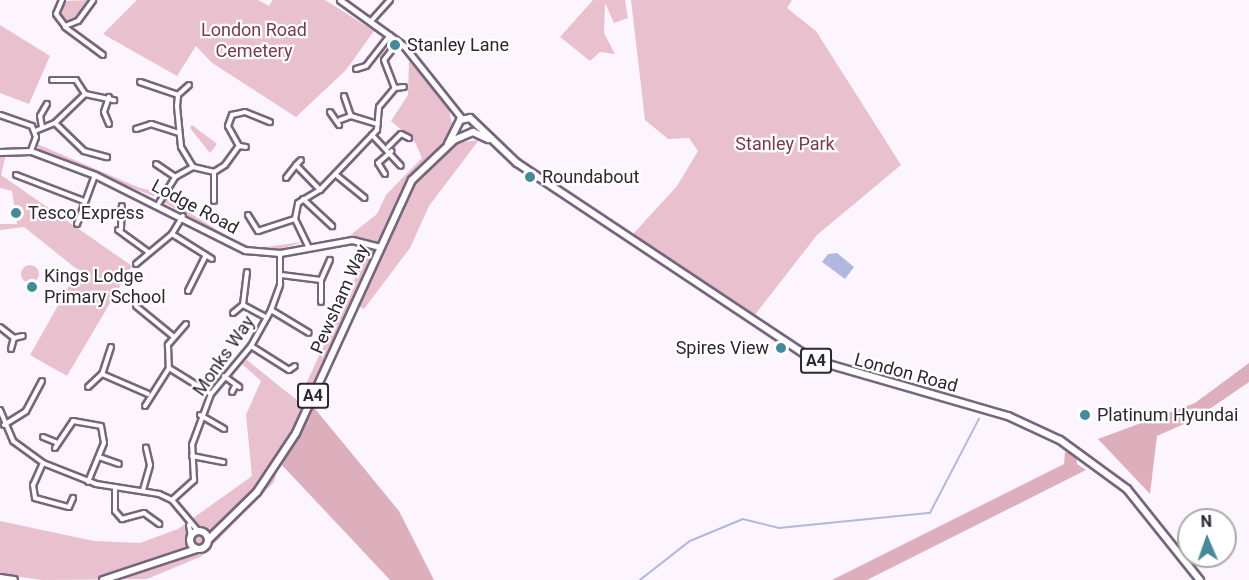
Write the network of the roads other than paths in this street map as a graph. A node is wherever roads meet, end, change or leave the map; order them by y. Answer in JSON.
{"nodes":[{"id":1,"x":62,"y":0,"type":"edge"},
{"id":2,"x":93,"y":0,"type":"edge"},
{"id":3,"x":340,"y":0,"type":"edge"},
{"id":4,"x":390,"y":0,"type":"edge"},
{"id":5,"x":372,"y":20,"type":"junction"},
{"id":6,"x":65,"y":26,"type":"junction"},
{"id":7,"x":391,"y":34,"type":"junction"},
{"id":8,"x":391,"y":51,"type":"dead end"},
{"id":9,"x":103,"y":56,"type":"dead end"},
{"id":10,"x":357,"y":69,"type":"dead end"},
{"id":11,"x":52,"y":80,"type":"dead end"},
{"id":12,"x":140,"y":82,"type":"dead end"},
{"id":13,"x":189,"y":85,"type":"dead end"},
{"id":14,"x":404,"y":87,"type":"dead end"},
{"id":15,"x":395,"y":88,"type":"junction"},
{"id":16,"x":85,"y":94,"type":"junction"},
{"id":17,"x":178,"y":95,"type":"junction"},
{"id":18,"x":345,"y":96,"type":"dead end"},
{"id":19,"x":109,"y":97,"type":"junction"},
{"id":20,"x":114,"y":100,"type":"dead end"},
{"id":21,"x":47,"y":104,"type":"dead end"},
{"id":22,"x":330,"y":112,"type":"dead end"},
{"id":23,"x":0,"y":115,"type":"edge"},
{"id":24,"x":351,"y":116,"type":"junction"},
{"id":25,"x":105,"y":119,"type":"junction"},
{"id":26,"x":462,"y":119,"type":"junction"},
{"id":27,"x":270,"y":122,"type":"dead end"},
{"id":28,"x":55,"y":123,"type":"junction"},
{"id":29,"x":101,"y":123,"type":"dead end"},
{"id":30,"x":109,"y":124,"type":"dead end"},
{"id":31,"x":378,"y":124,"type":"junction"},
{"id":32,"x":475,"y":124,"type":"junction"},
{"id":33,"x":42,"y":127,"type":"junction"},
{"id":34,"x":458,"y":128,"type":"junction"},
{"id":35,"x":136,"y":129,"type":"dead end"},
{"id":36,"x":35,"y":131,"type":"junction"},
{"id":37,"x":472,"y":132,"type":"junction"},
{"id":38,"x":179,"y":133,"type":"junction"},
{"id":39,"x":372,"y":135,"type":"junction"},
{"id":40,"x":465,"y":135,"type":"junction"},
{"id":41,"x":409,"y":138,"type":"dead end"},
{"id":42,"x":488,"y":139,"type":"junction"},
{"id":43,"x":448,"y":144,"type":"junction"},
{"id":44,"x":239,"y":146,"type":"junction"},
{"id":45,"x":246,"y":147,"type":"dead end"},
{"id":46,"x":390,"y":149,"type":"junction"},
{"id":47,"x":31,"y":151,"type":"junction"},
{"id":48,"x":0,"y":152,"type":"edge"},
{"id":49,"x":106,"y":154,"type":"dead end"},
{"id":50,"x":301,"y":160,"type":"dead end"},
{"id":51,"x":156,"y":164,"type":"dead end"},
{"id":52,"x":296,"y":165,"type":"junction"},
{"id":53,"x":193,"y":166,"type":"junction"},
{"id":54,"x":401,"y":166,"type":"dead end"},
{"id":55,"x":214,"y":172,"type":"junction"},
{"id":56,"x":335,"y":174,"type":"junction"},
{"id":57,"x":385,"y":174,"type":"dead end"},
{"id":58,"x":16,"y":175,"type":"dead end"},
{"id":59,"x":95,"y":175,"type":"junction"},
{"id":60,"x":175,"y":177,"type":"junction"},
{"id":61,"x":286,"y":178,"type":"dead end"},
{"id":62,"x":320,"y":190,"type":"junction"},
{"id":63,"x":365,"y":198,"type":"dead end"},
{"id":64,"x":210,"y":199,"type":"dead end"},
{"id":65,"x":303,"y":199,"type":"junction"},
{"id":66,"x":84,"y":201,"type":"junction"},
{"id":67,"x":159,"y":203,"type":"junction"},
{"id":68,"x":124,"y":209,"type":"dead end"},
{"id":69,"x":183,"y":216,"type":"junction"},
{"id":70,"x":247,"y":218,"type":"dead end"},
{"id":71,"x":295,"y":219,"type":"junction"},
{"id":72,"x":77,"y":224,"type":"dead end"},
{"id":73,"x":332,"y":226,"type":"dead end"},
{"id":74,"x":172,"y":234,"type":"junction"},
{"id":75,"x":309,"y":248,"type":"junction"},
{"id":76,"x":380,"y":248,"type":"junction"},
{"id":77,"x":149,"y":252,"type":"junction"},
{"id":78,"x":280,"y":253,"type":"junction"},
{"id":79,"x":206,"y":255,"type":"junction"},
{"id":80,"x":212,"y":259,"type":"dead end"},
{"id":81,"x":332,"y":262,"type":"dead end"},
{"id":82,"x":136,"y":264,"type":"dead end"},
{"id":83,"x":280,"y":275,"type":"junction"},
{"id":84,"x":248,"y":276,"type":"dead end"},
{"id":85,"x":321,"y":280,"type":"junction"},
{"id":86,"x":188,"y":291,"type":"dead end"},
{"id":87,"x":320,"y":299,"type":"dead end"},
{"id":88,"x":243,"y":305,"type":"junction"},
{"id":89,"x":137,"y":308,"type":"dead end"},
{"id":90,"x":271,"y":310,"type":"junction"},
{"id":91,"x":233,"y":313,"type":"dead end"},
{"id":92,"x":267,"y":318,"type":"junction"},
{"id":93,"x":186,"y":324,"type":"dead end"},
{"id":94,"x":0,"y":327,"type":"edge"},
{"id":95,"x":309,"y":329,"type":"dead end"},
{"id":96,"x":23,"y":336,"type":"dead end"},
{"id":97,"x":174,"y":337,"type":"junction"},
{"id":98,"x":14,"y":338,"type":"junction"},
{"id":99,"x":251,"y":346,"type":"junction"},
{"id":100,"x":111,"y":347,"type":"dead end"},
{"id":101,"x":11,"y":349,"type":"dead end"},
{"id":102,"x":295,"y":366,"type":"dead end"},
{"id":103,"x":169,"y":368,"type":"junction"},
{"id":104,"x":102,"y":374,"type":"junction"},
{"id":105,"x":224,"y":376,"type":"junction"},
{"id":106,"x":42,"y":385,"type":"dead end"},
{"id":107,"x":92,"y":386,"type":"dead end"},
{"id":108,"x":232,"y":392,"type":"dead end"},
{"id":109,"x":148,"y":394,"type":"junction"},
{"id":110,"x":211,"y":394,"type":"junction"},
{"id":111,"x":148,"y":404,"type":"dead end"},
{"id":112,"x":0,"y":410,"type":"edge"},
{"id":113,"x":201,"y":415,"type":"junction"},
{"id":114,"x":4,"y":425,"type":"junction"},
{"id":115,"x":224,"y":429,"type":"dead end"},
{"id":116,"x":44,"y":437,"type":"dead end"},
{"id":117,"x":58,"y":443,"type":"junction"},
{"id":118,"x":55,"y":448,"type":"dead end"},
{"id":119,"x":149,"y":449,"type":"dead end"},
{"id":120,"x":192,"y":456,"type":"junction"},
{"id":121,"x":99,"y":457,"type":"junction"},
{"id":122,"x":43,"y":462,"type":"junction"},
{"id":123,"x":119,"y":464,"type":"dead end"},
{"id":124,"x":216,"y":466,"type":"dead end"},
{"id":125,"x":88,"y":482,"type":"junction"},
{"id":126,"x":116,"y":487,"type":"junction"},
{"id":127,"x":143,"y":490,"type":"junction"},
{"id":128,"x":73,"y":498,"type":"dead end"},
{"id":129,"x":172,"y":500,"type":"junction"},
{"id":130,"x":159,"y":524,"type":"dead end"},
{"id":131,"x":189,"y":524,"type":"junction"},
{"id":132,"x":220,"y":526,"type":"junction"},
{"id":133,"x":201,"y":532,"type":"junction"},
{"id":134,"x":190,"y":539,"type":"junction"},
{"id":135,"x":209,"y":539,"type":"junction"},
{"id":136,"x":197,"y":549,"type":"junction"},
{"id":137,"x":183,"y":553,"type":"junction"},
{"id":138,"x":0,"y":578,"type":"edge"},
{"id":139,"x":14,"y":580,"type":"edge"},
{"id":140,"x":103,"y":580,"type":"edge"},
{"id":141,"x":1200,"y":580,"type":"edge"}],
"edges":[{"from":1,"to":6,"type":"street"},
{"from":2,"to":6,"type":"street"},
{"from":3,"to":5,"type":"street"},
{"from":4,"to":5,"type":"street"},
{"from":5,"to":7,"type":"street"},
{"from":6,"to":9,"type":"street"},
{"from":7,"to":10,"type":"street"},
{"from":7,"to":26,"type":"street"},
{"from":8,"to":15,"type":"street"},
{"from":11,"to":16,"type":"street"},
{"from":12,"to":17,"type":"street"},
{"from":13,"to":17,"type":"street"},
{"from":14,"to":15,"type":"street"},
{"from":15,"to":31,"type":"street"},
{"from":16,"to":19,"type":"street"},
{"from":16,"to":28,"type":"street"},
{"from":17,"to":38,"type":"street"},
{"from":18,"to":24,"type":"street"},
{"from":19,"to":20,"type":"street"},
{"from":19,"to":25,"type":"street"},
{"from":21,"to":33,"type":"street"},
{"from":22,"to":24,"type":"street"},
{"from":23,"to":36,"type":"street"},
{"from":24,"to":31,"type":"street"},
{"from":25,"to":29,"type":"street"},
{"from":25,"to":30,"type":"street"},
{"from":26,"to":32,"type":"main road","name":"London Road","number":"A4"},
{"from":26,"to":34,"type":"main road","number":"A4"},
{"from":27,"to":44,"type":"street"},
{"from":28,"to":33,"type":"street"},
{"from":28,"to":49,"type":"street"},
{"from":31,"to":39,"type":"street"},
{"from":32,"to":37,"type":"main road"},
{"from":32,"to":42,"type":"main road","name":"London Road","number":"A4"},
{"from":33,"to":36,"type":"street"},
{"from":34,"to":40,"type":"main road"},
{"from":34,"to":43,"type":"main road","name":"Pewsham Way","number":"A4"},
{"from":35,"to":38,"type":"street"},
{"from":36,"to":47,"type":"street"},
{"from":37,"to":40,"type":"main road","number":"A4"},
{"from":37,"to":42,"type":"main road","name":"London Road"},
{"from":38,"to":53,"type":"street"},
{"from":39,"to":46,"type":"street"},
{"from":39,"to":56,"type":"street"},
{"from":40,"to":43,"type":"main road","name":"Pewsham Way","number":"A4"},
{"from":41,"to":46,"type":"street"},
{"from":42,"to":141,"type":"main road","name":"London Road","number":"A4"},
{"from":43,"to":76,"type":"main road","name":"Pewsham Way","number":"A4"},
{"from":44,"to":45,"type":"street"},
{"from":44,"to":55,"type":"street"},
{"from":46,"to":54,"type":"street"},
{"from":46,"to":57,"type":"street"},
{"from":47,"to":48,"type":"street","name":"Lodge Road"},
{"from":47,"to":59,"type":"street","name":"Lodge Road"},
{"from":50,"to":52,"type":"street"},
{"from":51,"to":60,"type":"street"},
{"from":52,"to":61,"type":"street"},
{"from":52,"to":62,"type":"street"},
{"from":53,"to":55,"type":"street"},
{"from":53,"to":60,"type":"street"},
{"from":55,"to":64,"type":"street"},
{"from":56,"to":62,"type":"street"},
{"from":56,"to":63,"type":"street"},
{"from":58,"to":66,"type":"street"},
{"from":59,"to":66,"type":"street"},
{"from":59,"to":67,"type":"street","name":"Lodge Road"},
{"from":60,"to":67,"type":"street"},
{"from":62,"to":65,"type":"street"},
{"from":65,"to":71,"type":"street"},
{"from":65,"to":73,"type":"street"},
{"from":66,"to":72,"type":"street"},
{"from":67,"to":69,"type":"street","name":"Lodge Road"},
{"from":68,"to":77,"type":"street"},
{"from":69,"to":74,"type":"street"},
{"from":69,"to":78,"type":"street","name":"Lodge Road"},
{"from":70,"to":71,"type":"street"},
{"from":71,"to":75,"type":"street"},
{"from":74,"to":77,"type":"street"},
{"from":74,"to":79,"type":"street"},
{"from":75,"to":76,"type":"street","name":"Lodge Road"},
{"from":75,"to":78,"type":"street","name":"Lodge Road"},
{"from":76,"to":132,"type":"main road","name":"Pewsham Way","number":"A4"},
{"from":77,"to":82,"type":"street"},
{"from":78,"to":83,"type":"street","name":"Monks Way"},
{"from":79,"to":80,"type":"street"},
{"from":79,"to":86,"type":"street"},
{"from":81,"to":85,"type":"street"},
{"from":83,"to":85,"type":"street"},
{"from":83,"to":90,"type":"street","name":"Monks Way"},
{"from":84,"to":88,"type":"street"},
{"from":85,"to":87,"type":"street"},
{"from":88,"to":91,"type":"street"},
{"from":88,"to":92,"type":"street"},
{"from":89,"to":97,"type":"street"},
{"from":90,"to":92,"type":"street","name":"Monks Way"},
{"from":90,"to":95,"type":"street"},
{"from":92,"to":99,"type":"street","name":"Monks Way"},
{"from":93,"to":97,"type":"street"},
{"from":94,"to":98,"type":"street"},
{"from":96,"to":98,"type":"street"},
{"from":97,"to":103,"type":"street"},
{"from":98,"to":101,"type":"street"},
{"from":99,"to":102,"type":"street"},
{"from":99,"to":105,"type":"street","name":"Monks Way"},
{"from":100,"to":104,"type":"street"},
{"from":103,"to":109,"type":"street"},
{"from":103,"to":110,"type":"street"},
{"from":104,"to":107,"type":"street"},
{"from":104,"to":109,"type":"street"},
{"from":105,"to":108,"type":"street"},
{"from":105,"to":110,"type":"street","name":"Monks Way"},
{"from":106,"to":114,"type":"street"},
{"from":109,"to":111,"type":"street"},
{"from":110,"to":113,"type":"street","name":"Monks Way"},
{"from":112,"to":114,"type":"street"},
{"from":113,"to":115,"type":"street"},
{"from":113,"to":120,"type":"street","name":"Monks Way"},
{"from":114,"to":122,"type":"street"},
{"from":116,"to":117,"type":"street"},
{"from":117,"to":118,"type":"street"},
{"from":117,"to":121,"type":"street"},
{"from":119,"to":127,"type":"street"},
{"from":120,"to":124,"type":"street"},
{"from":120,"to":129,"type":"street","name":"Monks Way"},
{"from":121,"to":123,"type":"street"},
{"from":121,"to":125,"type":"street"},
{"from":122,"to":125,"type":"street"},
{"from":122,"to":128,"type":"street"},
{"from":125,"to":126,"type":"street"},
{"from":126,"to":127,"type":"street"},
{"from":126,"to":130,"type":"street"},
{"from":127,"to":129,"type":"street"},
{"from":129,"to":131,"type":"street"},
{"from":131,"to":133,"type":"street"},
{"from":131,"to":134,"type":"street"},
{"from":132,"to":133,"type":"main road","name":"Pewsham Way","number":"A4"},
{"from":132,"to":135,"type":"main road","name":"Pewsham Way","number":"A4"},
{"from":133,"to":134,"type":"main road","number":"A4"},
{"from":133,"to":135,"type":"main road"},
{"from":134,"to":136,"type":"main road"},
{"from":134,"to":137,"type":"main road","number":"A4"},
{"from":135,"to":136,"type":"main road","number":"A4"},
{"from":136,"to":137,"type":"main road","number":"A4"},
{"from":137,"to":140,"type":"main road","number":"A4"},
{"from":138,"to":139,"type":"main road"}]}
